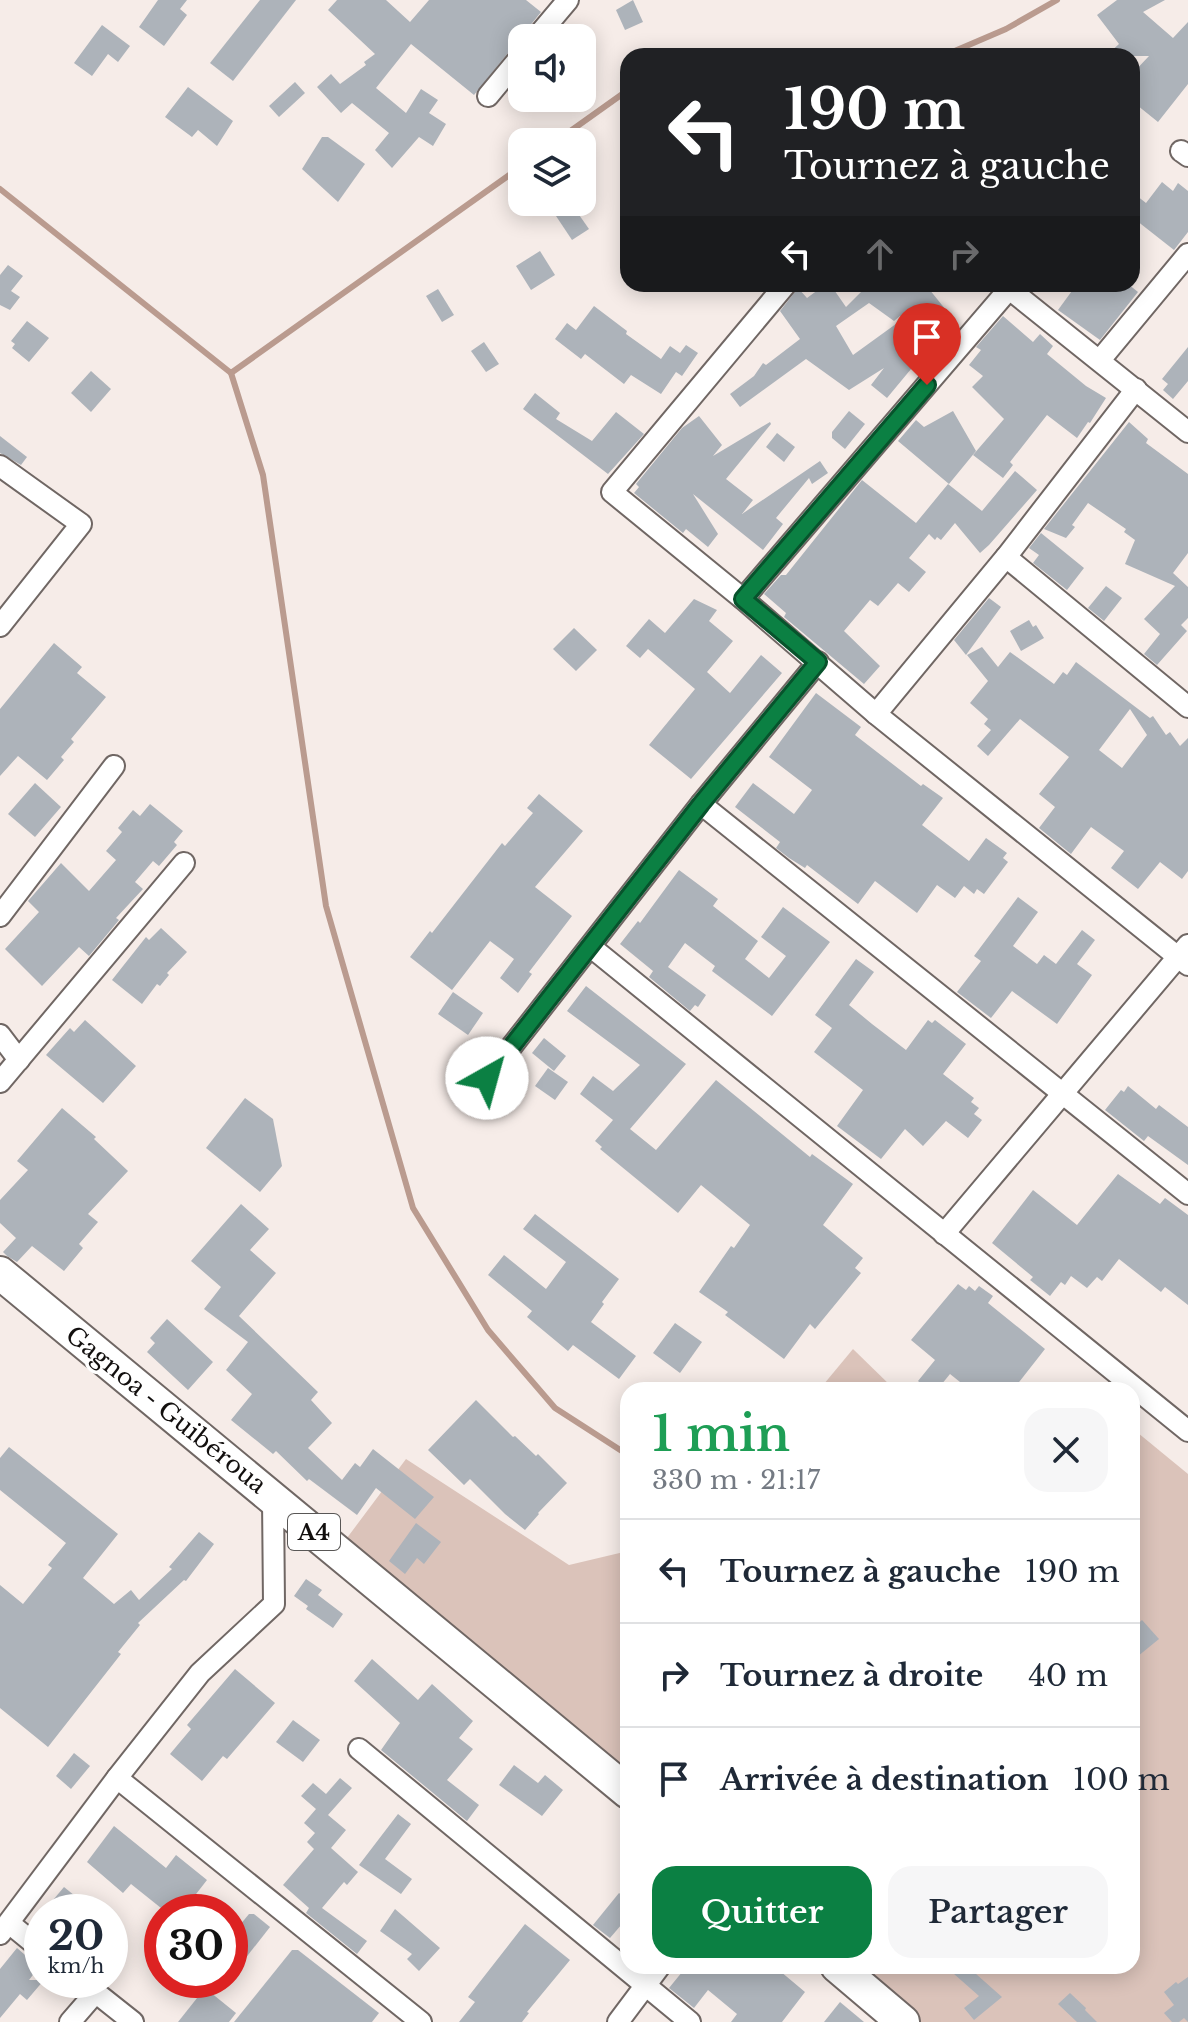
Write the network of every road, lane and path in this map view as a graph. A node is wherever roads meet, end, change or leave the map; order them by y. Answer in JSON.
{"nodes":[{"id":1,"x":568,"y":0,"type":"edge"},
{"id":2,"x":548,"y":24,"type":"edge"},
{"id":3,"x":508,"y":72,"type":"edge"},
{"id":4,"x":488,"y":96,"type":"dead end"},
{"id":5,"x":1188,"y":254,"type":"edge"},
{"id":6,"x":779,"y":292,"type":"edge"},
{"id":7,"x":1001,"y":292,"type":"edge"},
{"id":8,"x":1014,"y":292,"type":"edge"},
{"id":9,"x":1100,"y":360,"type":"junction"},
{"id":10,"x":1136,"y":389,"type":"junction"},
{"id":11,"x":1188,"y":432,"type":"edge"},
{"id":12,"x":0,"y":466,"type":"edge"},
{"id":13,"x":1006,"y":557,"type":"junction"},
{"id":14,"x":743,"y":599,"type":"junction"},
{"id":15,"x":0,"y":626,"type":"edge"},
{"id":16,"x":818,"y":662,"type":"junction"},
{"id":17,"x":1188,"y":707,"type":"edge"},
{"id":18,"x":876,"y":714,"type":"junction"},
{"id":19,"x":114,"y":766,"type":"dead end"},
{"id":20,"x":701,"y":804,"type":"junction"},
{"id":21,"x":184,"y":863,"type":"dead end"},
{"id":22,"x":0,"y":916,"type":"edge"},
{"id":23,"x":591,"y":947,"type":"junction"},
{"id":24,"x":1185,"y":955,"type":"edge"},
{"id":25,"x":0,"y":1035,"type":"edge"},
{"id":26,"x":19,"y":1060,"type":"junction"},
{"id":27,"x":487,"y":1078,"type":"dead end"},
{"id":28,"x":0,"y":1082,"type":"edge"},
{"id":29,"x":1062,"y":1094,"type":"junction"},
{"id":30,"x":1188,"y":1194,"type":"edge"},
{"id":31,"x":944,"y":1234,"type":"junction"},
{"id":32,"x":0,"y":1273,"type":"edge"},
{"id":33,"x":1127,"y":1382,"type":"edge"},
{"id":34,"x":1140,"y":1392,"type":"edge"},
{"id":35,"x":1188,"y":1431,"type":"edge"},
{"id":36,"x":273,"y":1498,"type":"junction"},
{"id":37,"x":359,"y":1749,"type":"dead end"},
{"id":38,"x":117,"y":1778,"type":"junction"},
{"id":39,"x":620,"y":1785,"type":"edge"},
{"id":40,"x":4,"y":1929,"type":"edge"},
{"id":41,"x":24,"y":1940,"type":"edge"},
{"id":42,"x":620,"y":1964,"type":"edge"},
{"id":43,"x":633,"y":1974,"type":"edge"},
{"id":44,"x":654,"y":1974,"type":"edge"},
{"id":45,"x":846,"y":1974,"type":"edge"},
{"id":46,"x":646,"y":1985,"type":"junction"},
{"id":47,"x":82,"y":1998,"type":"edge"},
{"id":48,"x":103,"y":1998,"type":"edge"},
{"id":49,"x":70,"y":2022,"type":"edge"},
{"id":50,"x":133,"y":2022,"type":"edge"},
{"id":51,"x":421,"y":2022,"type":"edge"},
{"id":52,"x":618,"y":2022,"type":"edge"},
{"id":53,"x":690,"y":2022,"type":"edge"},
{"id":54,"x":903,"y":2022,"type":"edge"}],
"edges":[{"from":1,"to":2,"type":"street"},
{"from":3,"to":4,"type":"street"},
{"from":5,"to":9,"type":"street"},
{"from":6,"to":14,"type":"street"},
{"from":7,"to":14,"type":"street"},
{"from":8,"to":9,"type":"street"},
{"from":9,"to":10,"type":"street"},
{"from":10,"to":11,"type":"street"},
{"from":10,"to":13,"type":"street"},
{"from":12,"to":15,"type":"street"},
{"from":13,"to":17,"type":"street"},
{"from":13,"to":18,"type":"street"},
{"from":14,"to":16,"type":"street"},
{"from":16,"to":18,"type":"street"},
{"from":16,"to":20,"type":"street"},
{"from":18,"to":24,"type":"street"},
{"from":19,"to":22,"type":"street"},
{"from":20,"to":23,"type":"street"},
{"from":20,"to":29,"type":"street"},
{"from":21,"to":26,"type":"street"},
{"from":23,"to":27,"type":"street"},
{"from":23,"to":31,"type":"street"},
{"from":24,"to":29,"type":"street"},
{"from":25,"to":26,"type":"street"},
{"from":26,"to":28,"type":"street"},
{"from":29,"to":30,"type":"street"},
{"from":29,"to":31,"type":"street"},
{"from":31,"to":33,"type":"street"},
{"from":32,"to":36,"type":"main road","name":"Gagnoa - Guibéroua","number":"A4"},
{"from":34,"to":35,"type":"street"},
{"from":36,"to":38,"type":"street"},
{"from":36,"to":39,"type":"main road","name":"Gagnoa - Guibéroua","number":"A4"},
{"from":37,"to":42,"type":"street"},
{"from":38,"to":40,"type":"street"},
{"from":38,"to":51,"type":"street"},
{"from":40,"to":41,"type":"street"},
{"from":43,"to":46,"type":"street"},
{"from":44,"to":46,"type":"street"},
{"from":45,"to":54,"type":"main road"},
{"from":46,"to":52,"type":"street"},
{"from":46,"to":53,"type":"street"},
{"from":47,"to":49,"type":"street"},
{"from":48,"to":50,"type":"street"}]}
